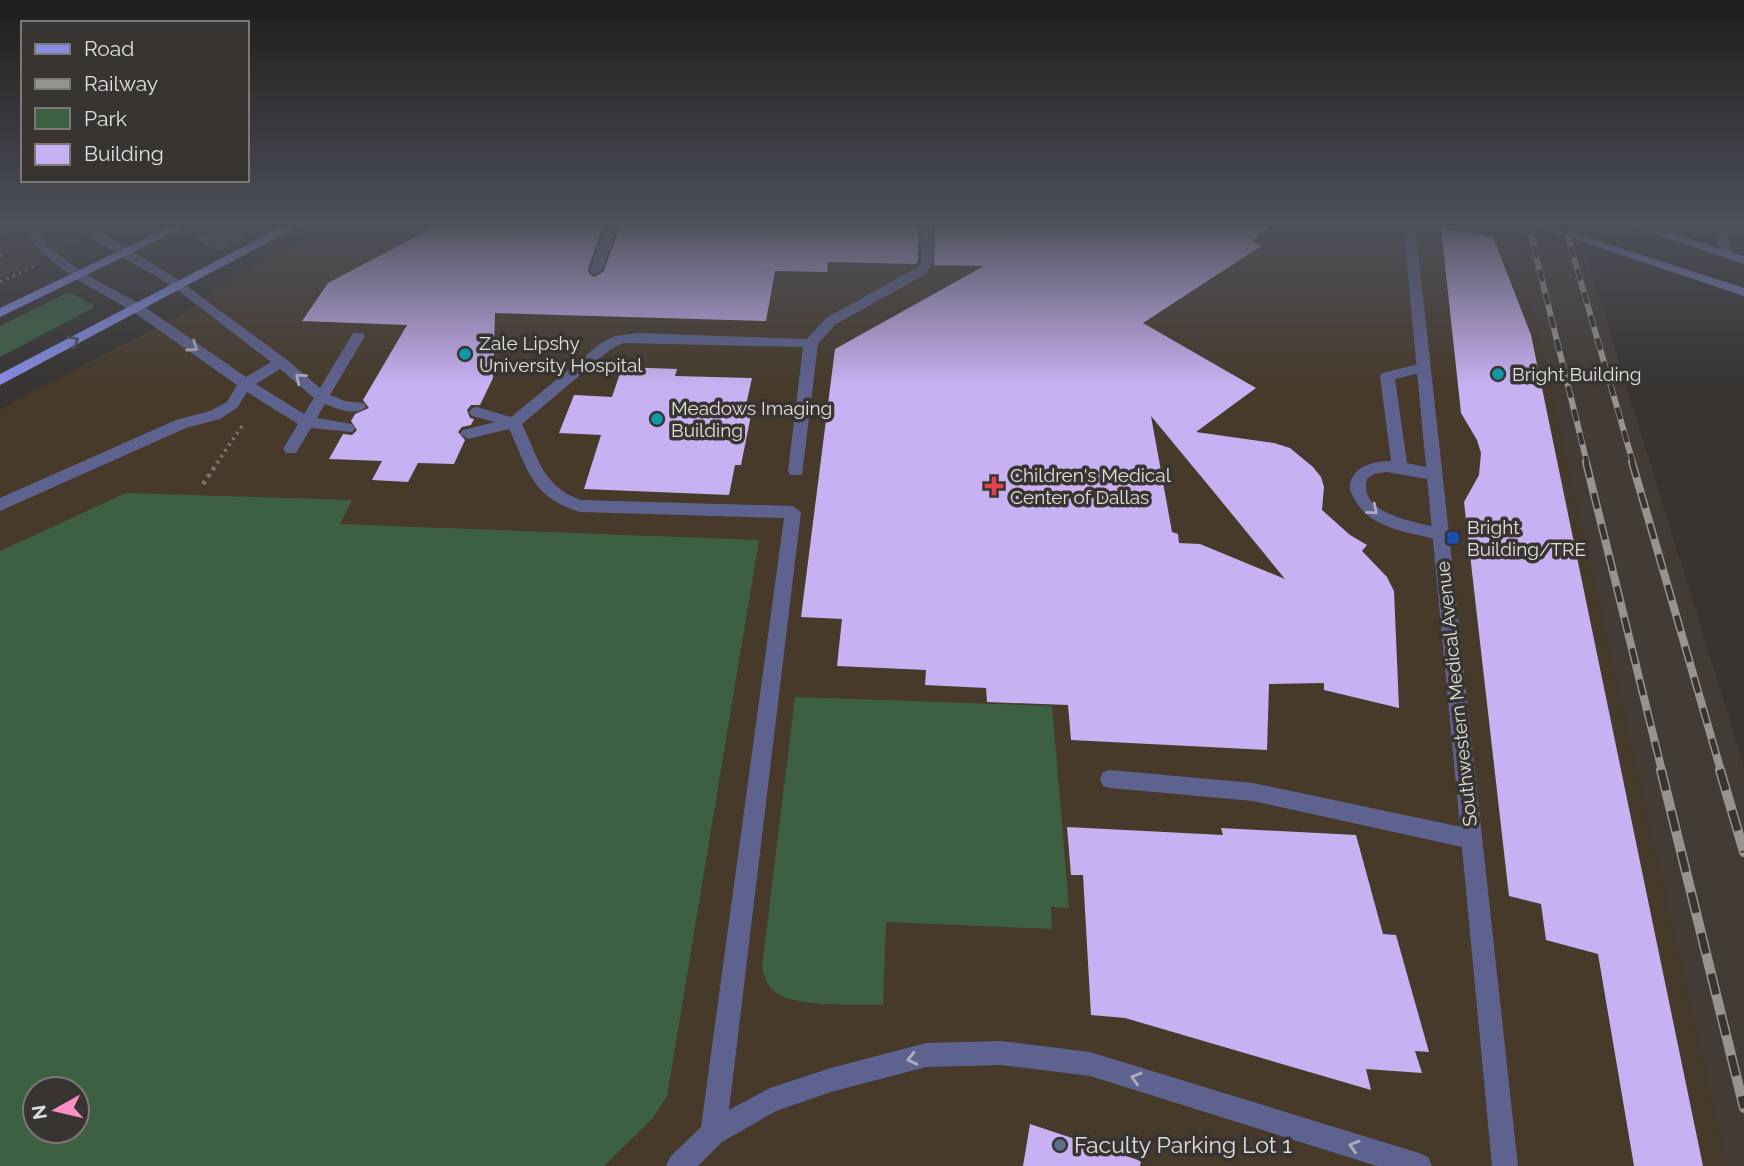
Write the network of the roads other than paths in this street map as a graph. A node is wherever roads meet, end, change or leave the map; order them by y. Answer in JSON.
{"nodes":[{"id":1,"x":72,"y":277,"type":"edge"},
{"id":2,"x":88,"y":277,"type":"edge"},
{"id":3,"x":167,"y":277,"type":"edge"},
{"id":4,"x":194,"y":277,"type":"edge"},
{"id":5,"x":909,"y":277,"type":"edge"},
{"id":6,"x":1414,"y":277,"type":"edge"},
{"id":7,"x":1699,"y":277,"type":"edge"},
{"id":8,"x":180,"y":285,"type":"junction"},
{"id":9,"x":1744,"y":292,"type":"edge"},
{"id":10,"x":137,"y":308,"type":"junction"},
{"id":11,"x":0,"y":313,"type":"edge"},
{"id":12,"x":358,"y":336,"type":"dead end"},
{"id":13,"x":811,"y":343,"type":"junction"},
{"id":14,"x":281,"y":362,"type":"junction"},
{"id":15,"x":1423,"y":368,"type":"junction"},
{"id":16,"x":0,"y":380,"type":"edge"},
{"id":17,"x":245,"y":384,"type":"junction"},
{"id":18,"x":323,"y":398,"type":"junction"},
{"id":19,"x":359,"y":407,"type":"dead end"},
{"id":20,"x":477,"y":412,"type":"dead end"},
{"id":21,"x":307,"y":422,"type":"junction"},
{"id":22,"x":514,"y":423,"type":"junction"},
{"id":23,"x":347,"y":428,"type":"dead end"},
{"id":24,"x":468,"y":434,"type":"dead end"},
{"id":25,"x":291,"y":449,"type":"dead end"},
{"id":26,"x":1400,"y":468,"type":"junction"},
{"id":27,"x":796,"y":471,"type":"dead end"},
{"id":28,"x":1433,"y":474,"type":"junction"},
{"id":29,"x":0,"y":505,"type":"edge"},
{"id":30,"x":1440,"y":534,"type":"junction"},
{"id":31,"x":1110,"y":779,"type":"dead end"},
{"id":32,"x":1471,"y":839,"type":"junction"},
{"id":33,"x":713,"y":1133,"type":"junction"},
{"id":34,"x":679,"y":1166,"type":"edge"},
{"id":35,"x":1419,"y":1166,"type":"edge"},
{"id":36,"x":1505,"y":1166,"type":"edge"}],
"edges":[{"from":1,"to":11,"type":"main road"},
{"from":2,"to":10,"type":"street"},
{"from":3,"to":8,"type":"street"},
{"from":4,"to":8,"type":"main road"},
{"from":5,"to":13,"type":"street"},
{"from":6,"to":15,"type":"street","name":"Southwestern Medical Avenue"},
{"from":7,"to":9,"type":"main road"},
{"from":8,"to":10,"type":"main road"},
{"from":8,"to":14,"type":"street"},
{"from":16,"to":10,"type":"main road","one_way":true},
{"from":10,"to":17,"type":"street","one_way":true},
{"from":12,"to":18,"type":"street"},
{"from":13,"to":22,"type":"street"},
{"from":13,"to":27,"type":"street"},
{"from":14,"to":17,"type":"street"},
{"from":18,"to":14,"type":"street","one_way":true},
{"from":15,"to":26,"type":"street"},
{"from":15,"to":28,"type":"street","name":"Southwestern Medical Avenue"},
{"from":17,"to":21,"type":"street"},
{"from":17,"to":29,"type":"street"},
{"from":18,"to":19,"type":"street"},
{"from":18,"to":21,"type":"street"},
{"from":20,"to":22,"type":"street"},
{"from":21,"to":23,"type":"street"},
{"from":21,"to":25,"type":"street"},
{"from":22,"to":24,"type":"street"},
{"from":22,"to":33,"type":"street"},
{"from":26,"to":28,"type":"street"},
{"from":26,"to":30,"type":"street","one_way":true},
{"from":28,"to":30,"type":"street","name":"Southwestern Medical Avenue"},
{"from":30,"to":32,"type":"street","name":"Southwestern Medical Avenue"},
{"from":31,"to":32,"type":"street"},
{"from":32,"to":36,"type":"street","name":"Southwestern Medical Avenue"},
{"from":33,"to":34,"type":"street"},
{"from":35,"to":33,"type":"street","one_way":true}]}
